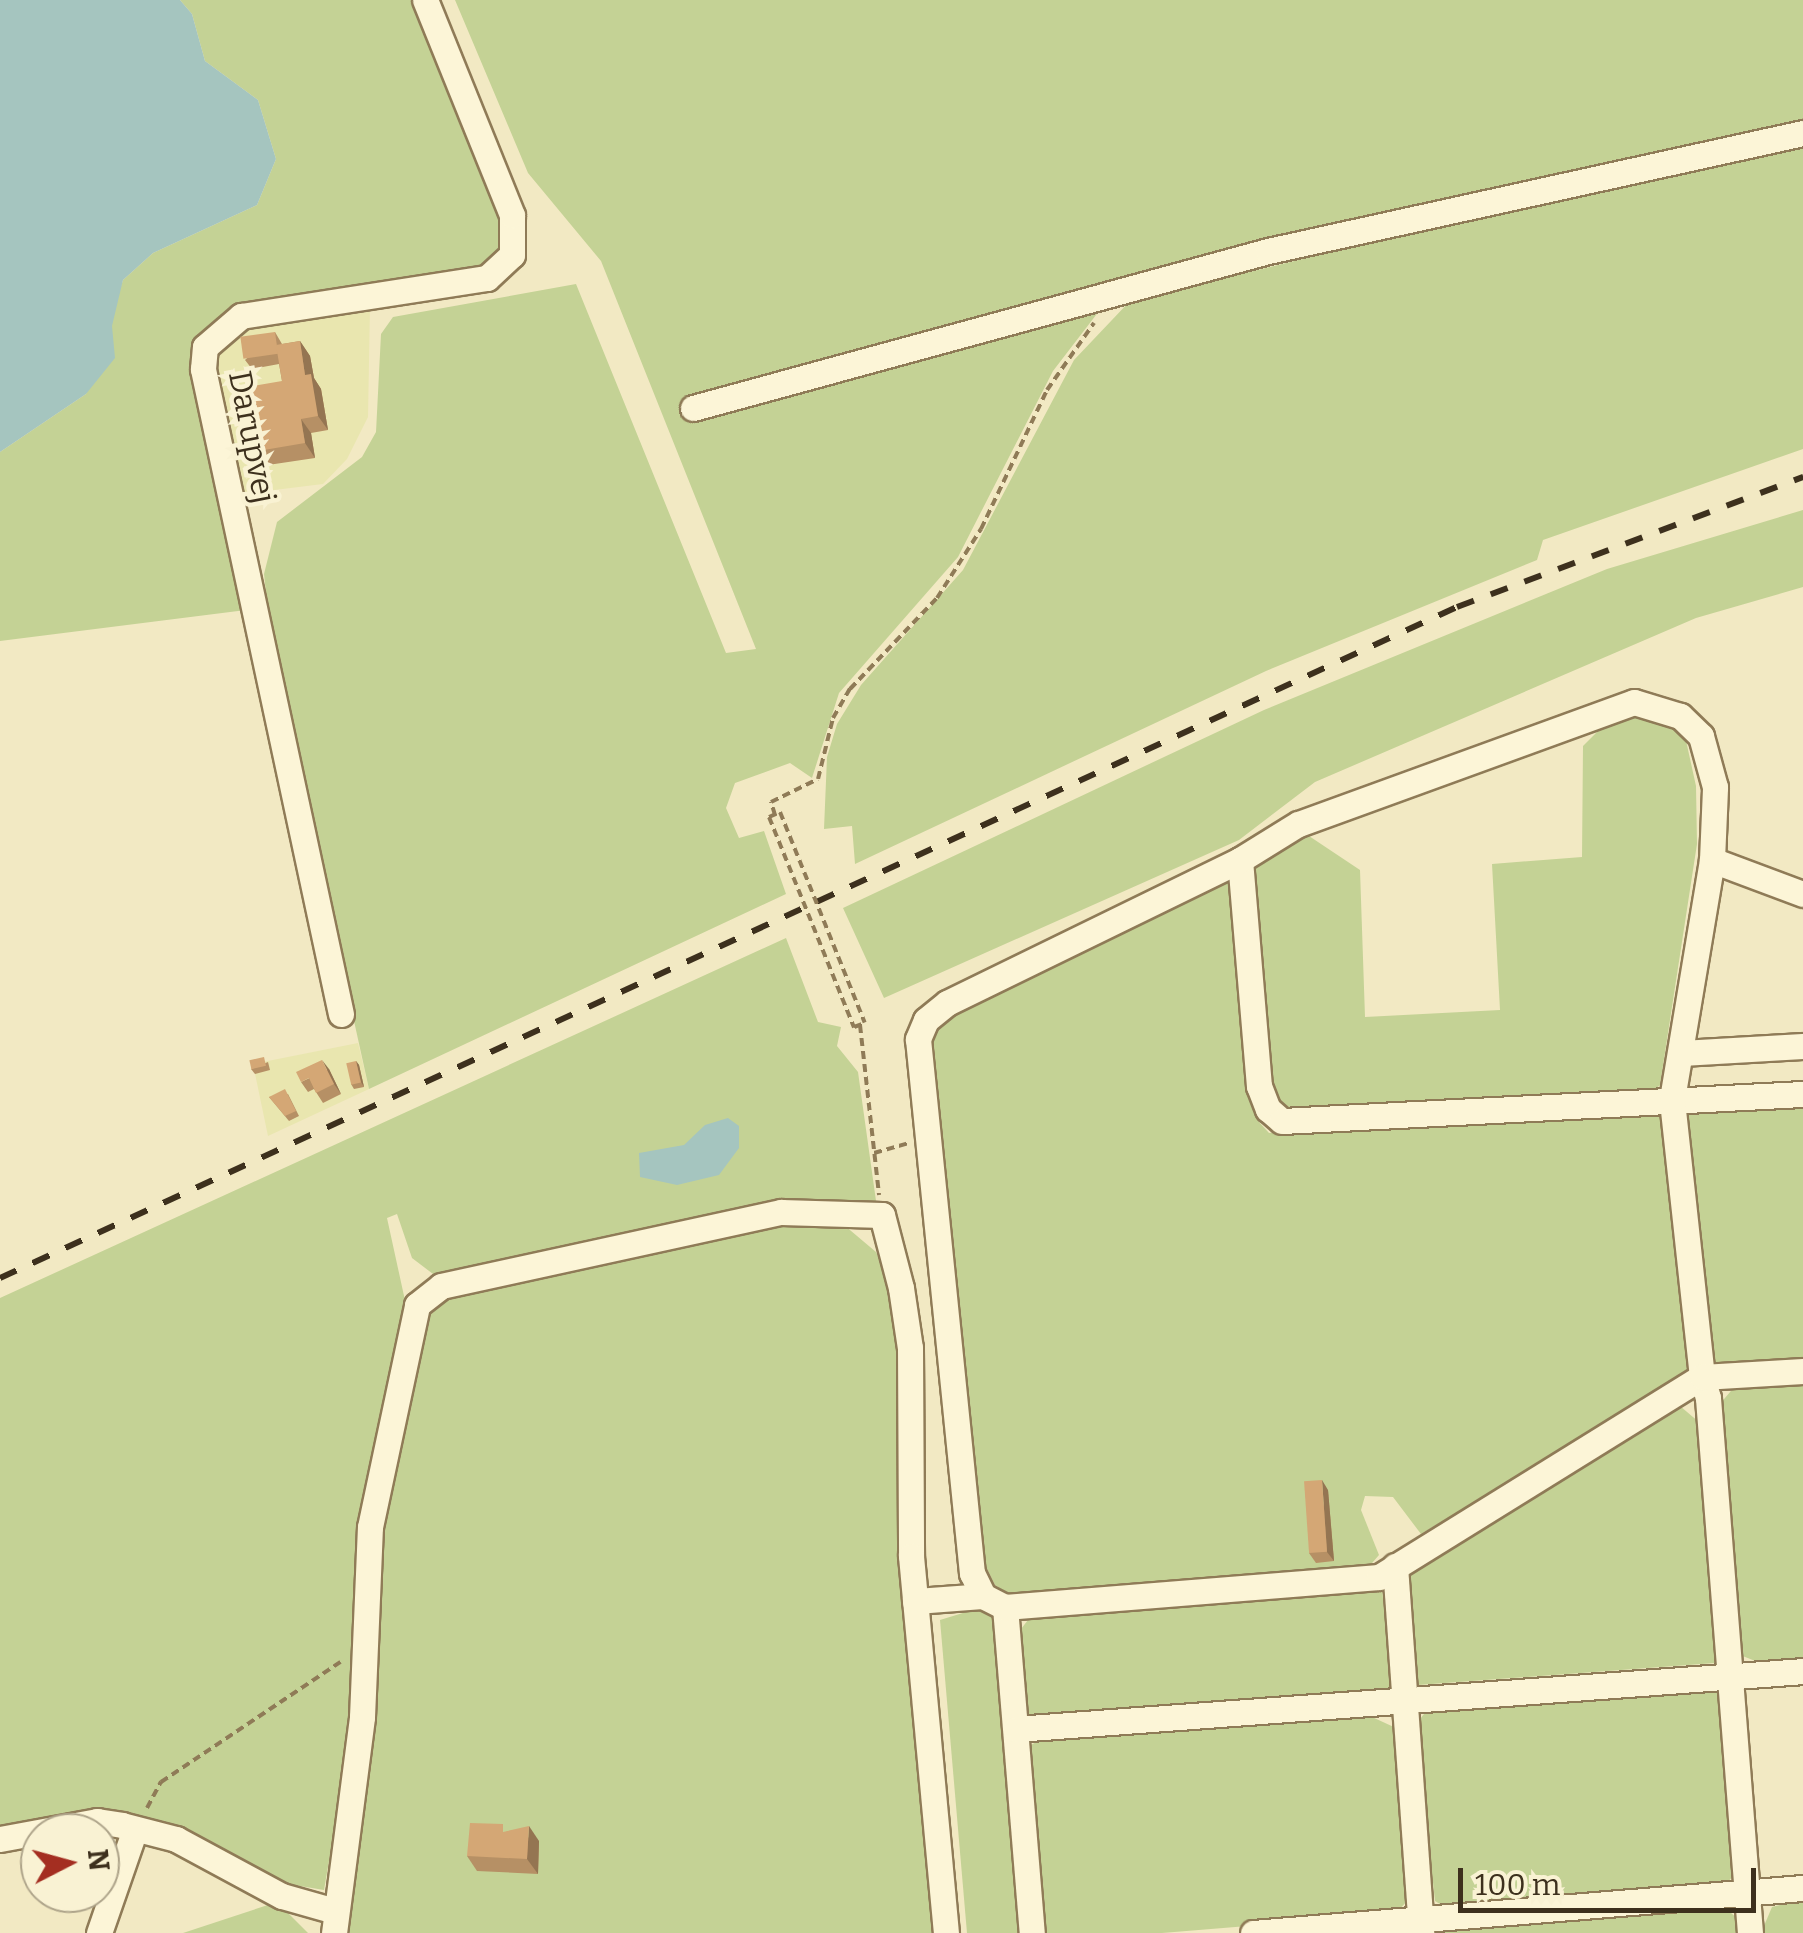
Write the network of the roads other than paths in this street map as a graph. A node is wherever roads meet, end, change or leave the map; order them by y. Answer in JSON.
{"nodes":[{"id":1,"x":425,"y":0,"type":"edge"},
{"id":2,"x":1803,"y":132,"type":"edge"},
{"id":3,"x":694,"y":408,"type":"dead end"},
{"id":4,"x":1240,"y":860,"type":"junction"},
{"id":5,"x":1712,"y":860,"type":"junction"},
{"id":6,"x":1803,"y":894,"type":"edge"},
{"id":7,"x":341,"y":1014,"type":"dead end"},
{"id":8,"x":1803,"y":1046,"type":"edge"},
{"id":9,"x":1681,"y":1053,"type":"junction"},
{"id":10,"x":1803,"y":1094,"type":"edge"},
{"id":11,"x":1672,"y":1099,"type":"junction"},
{"id":12,"x":1803,"y":1372,"type":"edge"},
{"id":13,"x":1702,"y":1377,"type":"junction"},
{"id":14,"x":1395,"y":1566,"type":"junction"},
{"id":15,"x":915,"y":1601,"type":"junction"},
{"id":16,"x":994,"y":1601,"type":"junction"},
{"id":17,"x":1803,"y":1671,"type":"edge"},
{"id":18,"x":1730,"y":1677,"type":"junction"},
{"id":19,"x":1402,"y":1701,"type":"junction"},
{"id":20,"x":1016,"y":1729,"type":"junction"},
{"id":21,"x":135,"y":1829,"type":"junction"},
{"id":22,"x":0,"y":1839,"type":"edge"},
{"id":23,"x":1803,"y":1888,"type":"edge"},
{"id":24,"x":1747,"y":1894,"type":"junction"},
{"id":25,"x":334,"y":1922,"type":"edge"},
{"id":26,"x":1421,"y":1926,"type":"edge"},
{"id":27,"x":99,"y":1933,"type":"edge"},
{"id":28,"x":946,"y":1933,"type":"edge"},
{"id":29,"x":1032,"y":1933,"type":"edge"},
{"id":30,"x":1253,"y":1933,"type":"edge"},
{"id":31,"x":1750,"y":1933,"type":"edge"}],
"edges":[{"from":1,"to":7,"type":"lane","name":"Darupvej"},
{"from":2,"to":3,"type":"lane"},
{"from":4,"to":5,"type":"lane"},
{"from":4,"to":11,"type":"lane"},
{"from":4,"to":16,"type":"lane"},
{"from":5,"to":6,"type":"lane"},
{"from":5,"to":9,"type":"lane"},
{"from":8,"to":9,"type":"lane"},
{"from":9,"to":11,"type":"lane"},
{"from":10,"to":11,"type":"lane"},
{"from":11,"to":13,"type":"lane"},
{"from":12,"to":13,"type":"lane"},
{"from":13,"to":14,"type":"lane"},
{"from":13,"to":18,"type":"lane"},
{"from":14,"to":16,"type":"lane"},
{"from":14,"to":19,"type":"lane"},
{"from":15,"to":16,"type":"lane"},
{"from":15,"to":25,"type":"lane"},
{"from":15,"to":28,"type":"lane"},
{"from":16,"to":20,"type":"lane"},
{"from":17,"to":18,"type":"lane"},
{"from":18,"to":19,"type":"lane"},
{"from":18,"to":24,"type":"lane"},
{"from":19,"to":20,"type":"lane"},
{"from":19,"to":26,"type":"lane"},
{"from":20,"to":29,"type":"lane"},
{"from":21,"to":22,"type":"lane"},
{"from":21,"to":25,"type":"lane"},
{"from":21,"to":27,"type":"lane"},
{"from":23,"to":24,"type":"lane"},
{"from":24,"to":26,"type":"lane"},
{"from":24,"to":31,"type":"lane"},
{"from":26,"to":30,"type":"lane"}]}
